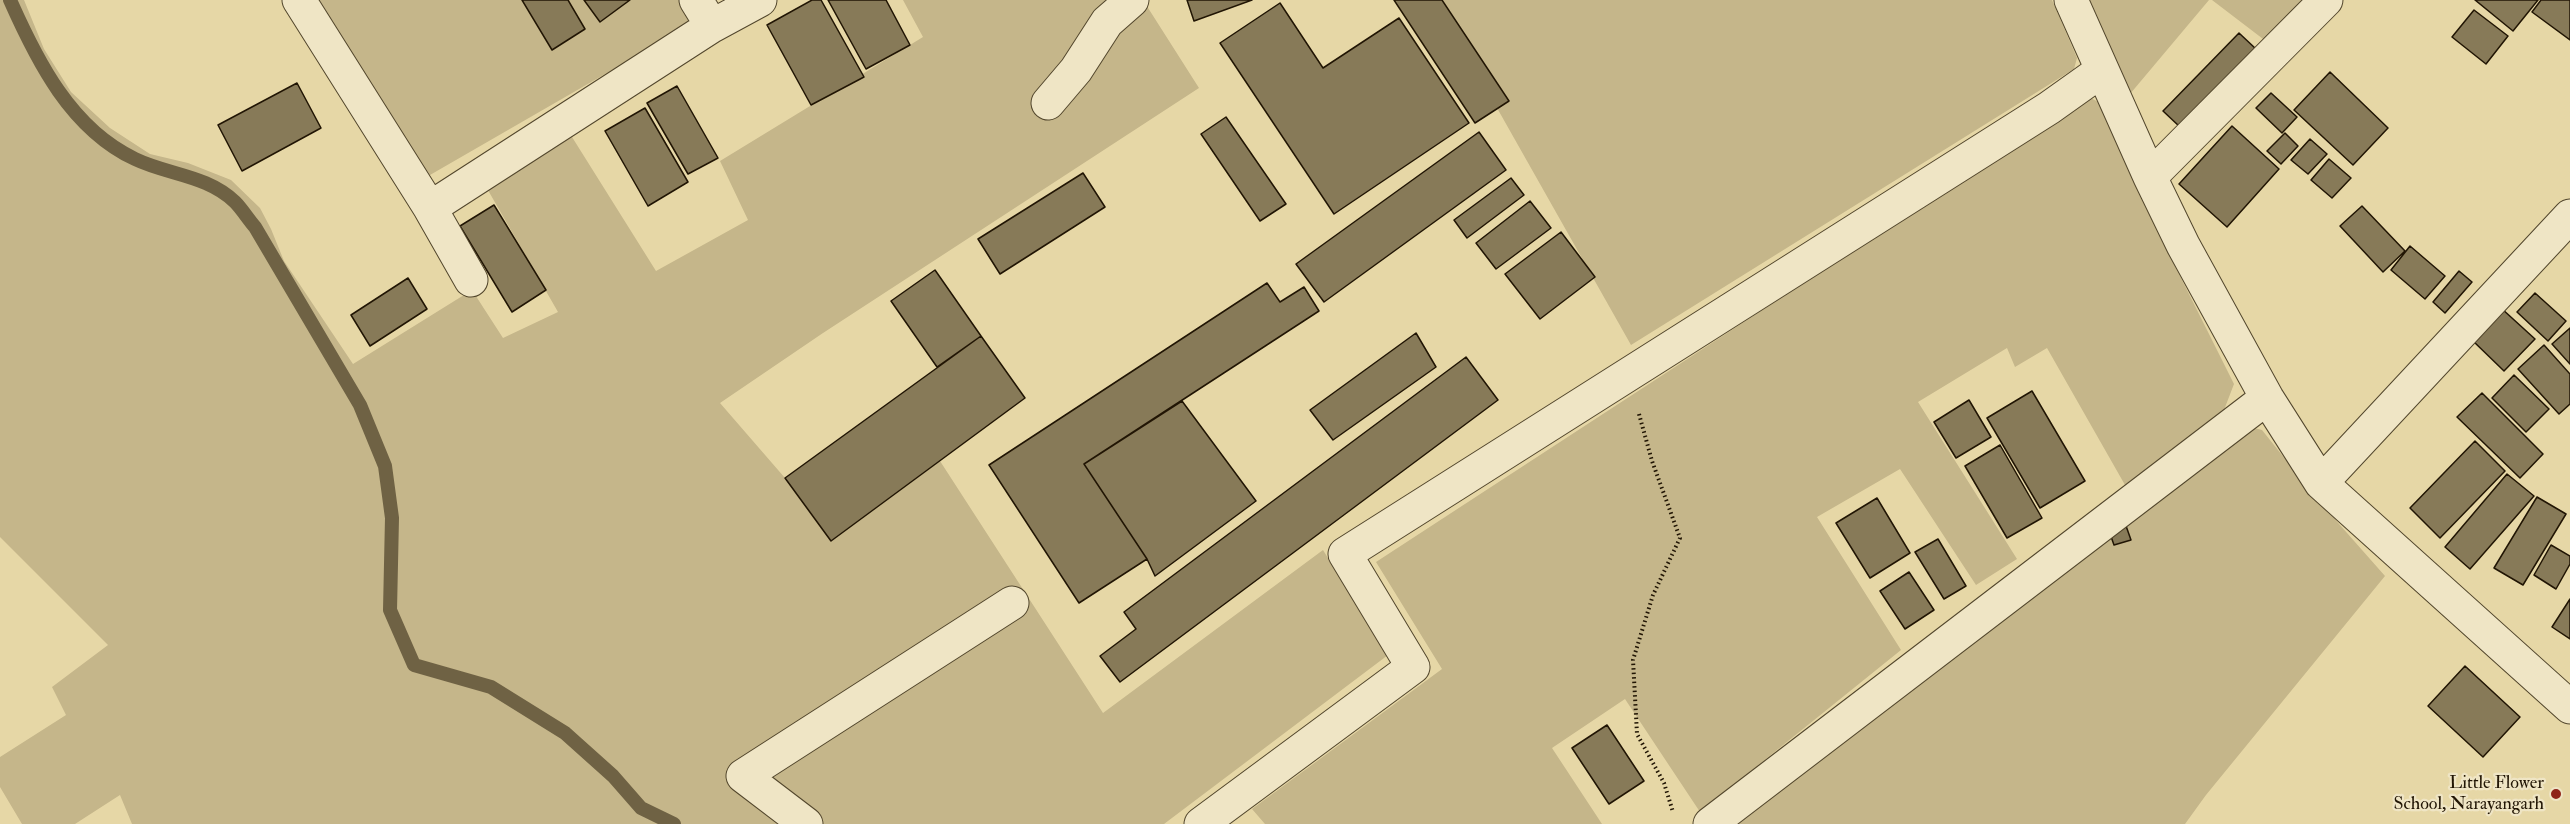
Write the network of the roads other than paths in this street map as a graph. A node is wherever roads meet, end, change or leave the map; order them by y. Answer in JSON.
{"nodes":[{"id":1,"x":299,"y":0,"type":"edge"},
{"id":2,"x":760,"y":0,"type":"edge"},
{"id":3,"x":1132,"y":0,"type":"edge"},
{"id":4,"x":2071,"y":0,"type":"edge"},
{"id":5,"x":2326,"y":0,"type":"edge"},
{"id":6,"x":704,"y":13,"type":"edge"},
{"id":7,"x":2101,"y":71,"type":"junction"},
{"id":8,"x":1048,"y":103,"type":"dead end"},
{"id":9,"x":2150,"y":177,"type":"junction"},
{"id":10,"x":430,"y":208,"type":"junction"},
{"id":11,"x":2570,"y":216,"type":"edge"},
{"id":12,"x":471,"y":280,"type":"dead end"},
{"id":13,"x":2267,"y":398,"type":"junction"},
{"id":14,"x":2321,"y":483,"type":"junction"},
{"id":15,"x":1012,"y":603,"type":"dead end"},
{"id":16,"x":2570,"y":708,"type":"edge"},
{"id":17,"x":806,"y":824,"type":"edge"},
{"id":18,"x":1201,"y":824,"type":"edge"},
{"id":19,"x":1710,"y":824,"type":"edge"}],
"edges":[{"from":1,"to":10,"type":"street"},
{"from":2,"to":6,"type":"street"},
{"from":3,"to":8,"type":"street"},
{"from":4,"to":7,"type":"street"},
{"from":5,"to":9,"type":"street"},
{"from":6,"to":10,"type":"street"},
{"from":7,"to":9,"type":"street"},
{"from":7,"to":18,"type":"street"},
{"from":9,"to":13,"type":"street"},
{"from":10,"to":12,"type":"street"},
{"from":11,"to":14,"type":"street"},
{"from":13,"to":14,"type":"street"},
{"from":13,"to":19,"type":"street"},
{"from":14,"to":16,"type":"street"},
{"from":15,"to":17,"type":"street"}]}
